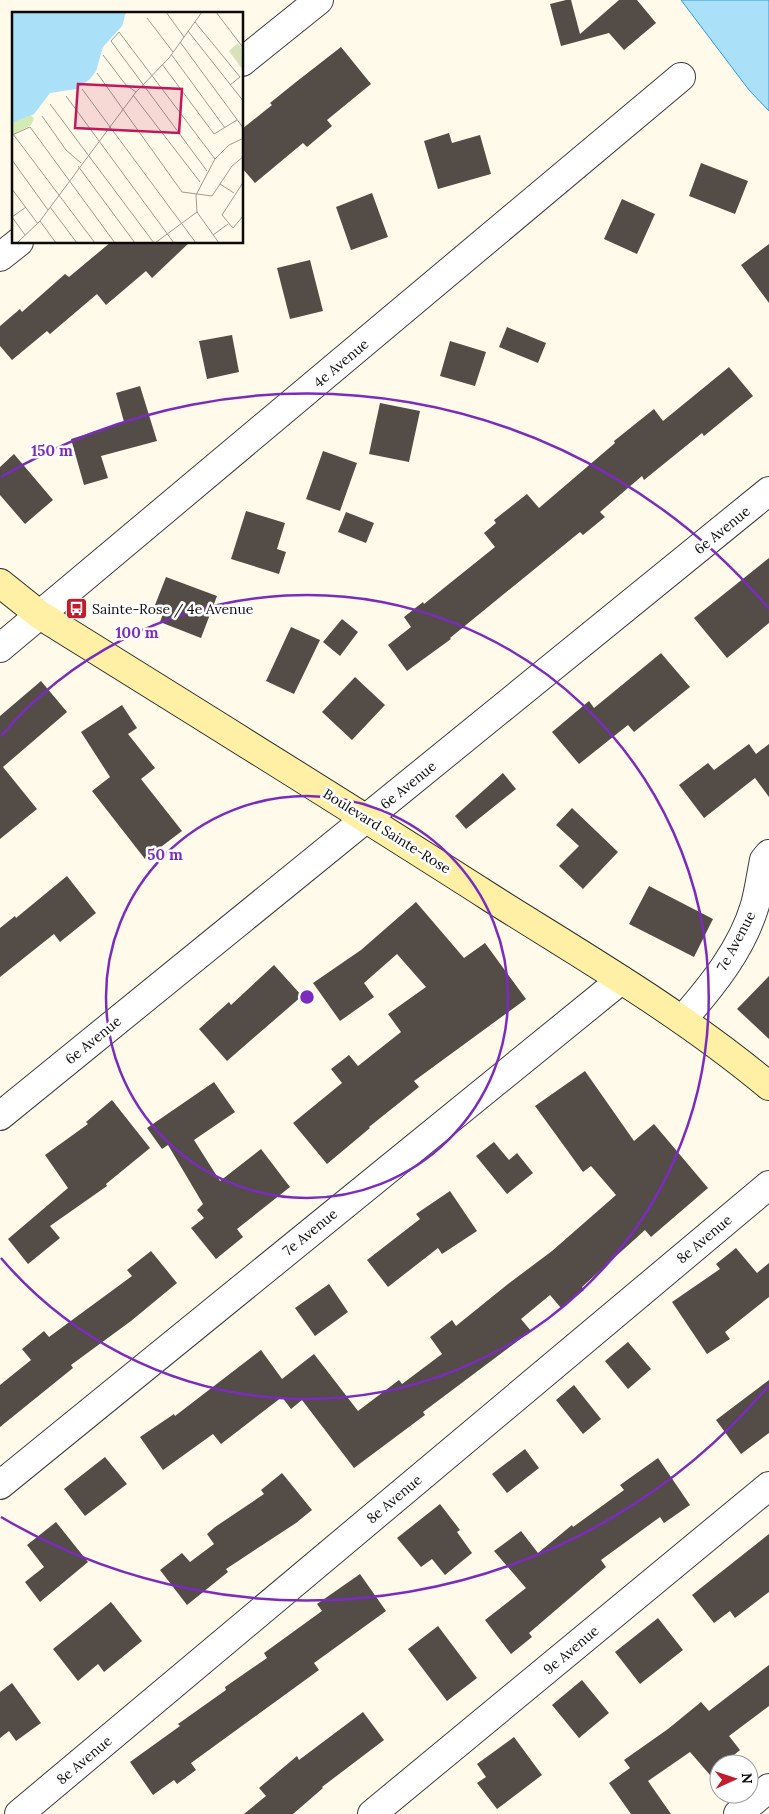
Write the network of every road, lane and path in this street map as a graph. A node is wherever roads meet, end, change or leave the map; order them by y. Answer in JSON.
{"nodes":[{"id":1,"x":319,"y":0,"type":"edge"},
{"id":2,"x":244,"y":60,"type":"edge"},
{"id":3,"x":681,"y":77,"type":"dead end"},
{"id":4,"x":16,"y":244,"type":"edge"},
{"id":5,"x":0,"y":257,"type":"edge"},
{"id":6,"x":769,"y":492,"type":"edge"},
{"id":7,"x":0,"y":583,"type":"edge"},
{"id":8,"x":40,"y":614,"type":"junction"},
{"id":9,"x":0,"y":648,"type":"edge"},
{"id":10,"x":367,"y":819,"type":"junction"},
{"id":11,"x":769,"y":854,"type":"edge"},
{"id":12,"x":621,"y":980,"type":"junction"},
{"id":13,"x":683,"y":1019,"type":"junction"},
{"id":14,"x":769,"y":1086,"type":"edge"},
{"id":15,"x":0,"y":1116,"type":"edge"},
{"id":16,"x":769,"y":1185,"type":"edge"},
{"id":17,"x":0,"y":1485,"type":"edge"},
{"id":18,"x":769,"y":1486,"type":"edge"},
{"id":19,"x":769,"y":1788,"type":"edge"},
{"id":20,"x":19,"y":1814,"type":"edge"},
{"id":21,"x":372,"y":1814,"type":"edge"},
{"id":22,"x":738,"y":1814,"type":"edge"}],
"edges":[{"from":1,"to":2,"type":"street"},
{"from":3,"to":8,"type":"street","name":"4e Avenue"},
{"from":4,"to":5,"type":"street"},
{"from":6,"to":10,"type":"street","name":"6e Avenue"},
{"from":7,"to":8,"type":"street","name":"Boulevard Sainte-Rose"},
{"from":8,"to":9,"type":"street","name":"4e Avenue"},
{"from":8,"to":10,"type":"street","name":"Boulevard Sainte-Rose"},
{"from":10,"to":12,"type":"street","name":"Boulevard Sainte-Rose"},
{"from":10,"to":15,"type":"street","name":"6e Avenue"},
{"from":11,"to":13,"type":"street","name":"7e Avenue"},
{"from":12,"to":13,"type":"street","name":"Boulevard Sainte-Rose"},
{"from":12,"to":17,"type":"street","name":"7e Avenue"},
{"from":13,"to":14,"type":"street","name":"Boulevard Sainte-Rose"},
{"from":16,"to":20,"type":"street","name":"8e Avenue"},
{"from":18,"to":21,"type":"street","name":"9e Avenue"},
{"from":19,"to":22,"type":"street"}]}
